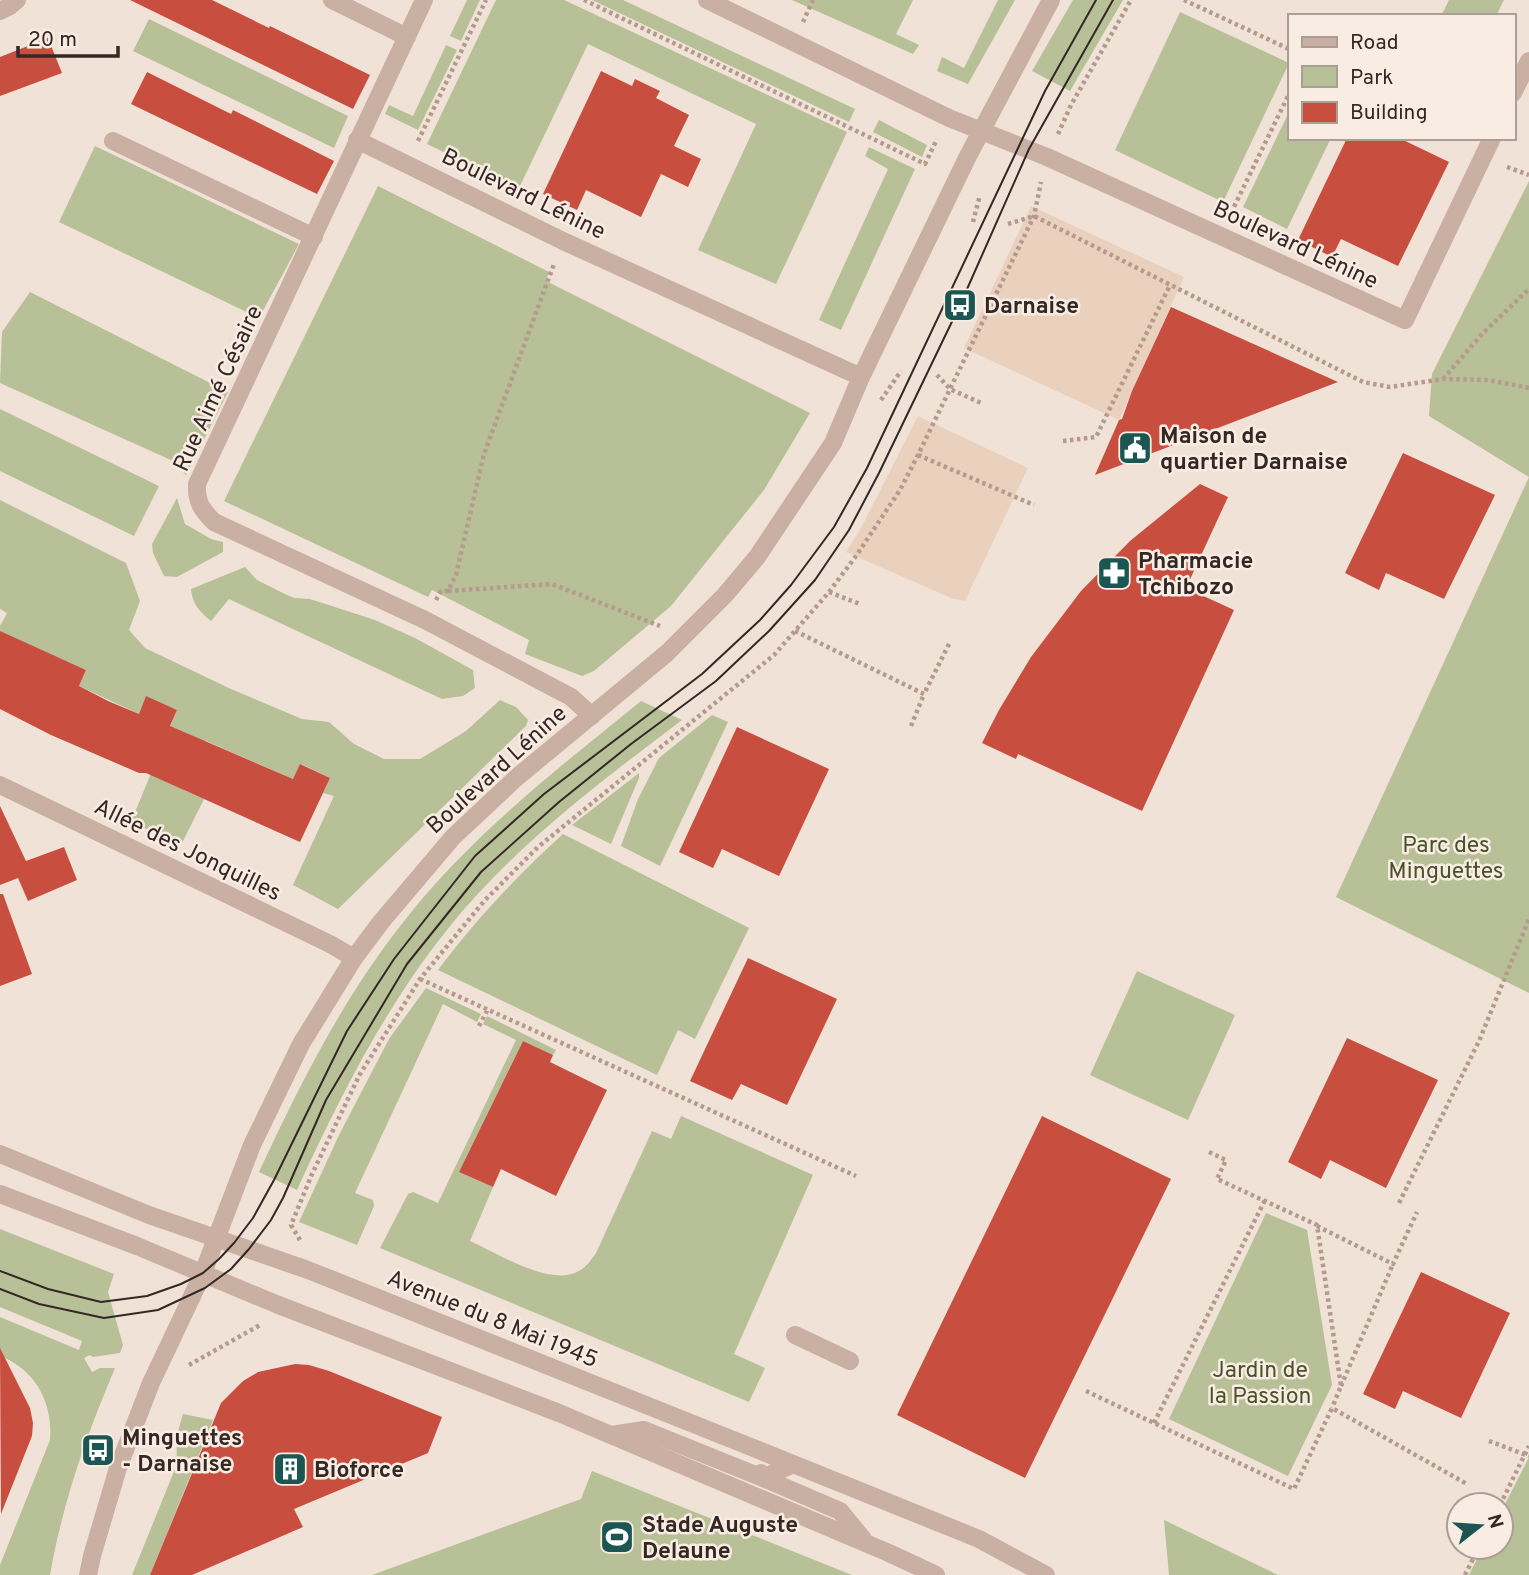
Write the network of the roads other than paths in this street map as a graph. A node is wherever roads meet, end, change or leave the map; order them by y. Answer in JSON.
{"nodes":[{"id":1,"x":17,"y":0,"type":"edge"},
{"id":2,"x":332,"y":0,"type":"edge"},
{"id":3,"x":424,"y":0,"type":"edge"},
{"id":4,"x":707,"y":0,"type":"edge"},
{"id":5,"x":1051,"y":0,"type":"edge"},
{"id":6,"x":0,"y":10,"type":"edge"},
{"id":7,"x":407,"y":37,"type":"junction"},
{"id":8,"x":1529,"y":61,"type":"edge"},
{"id":9,"x":1515,"y":89,"type":"edge"},
{"id":10,"x":982,"y":130,"type":"junction"},
{"id":11,"x":357,"y":140,"type":"junction"},
{"id":12,"x":1491,"y":140,"type":"edge"},
{"id":13,"x":113,"y":141,"type":"dead end"},
{"id":14,"x":314,"y":237,"type":"junction"},
{"id":15,"x":861,"y":377,"type":"junction"},
{"id":16,"x":592,"y":716,"type":"junction"},
{"id":17,"x":0,"y":785,"type":"edge"},
{"id":18,"x":354,"y":958,"type":"junction"},
{"id":19,"x":0,"y":1154,"type":"edge"},
{"id":20,"x":0,"y":1194,"type":"edge"},
{"id":21,"x":216,"y":1237,"type":"junction"},
{"id":22,"x":203,"y":1273,"type":"junction"},
{"id":23,"x":795,"y":1335,"type":"dead end"},
{"id":24,"x":850,"y":1361,"type":"dead end"},
{"id":25,"x":611,"y":1435,"type":"junction"},
{"id":26,"x":751,"y":1447,"type":"junction"},
{"id":27,"x":793,"y":1464,"type":"junction"},
{"id":28,"x":763,"y":1478,"type":"junction"},
{"id":29,"x":866,"y":1543,"type":"junction"},
{"id":30,"x":88,"y":1575,"type":"edge"},
{"id":31,"x":936,"y":1575,"type":"edge"},
{"id":32,"x":1046,"y":1575,"type":"edge"}],
"edges":[{"from":1,"to":6,"type":"street"},
{"from":2,"to":7,"type":"street"},
{"from":3,"to":7,"type":"street","name":"Rue Aimé Césaire"},
{"from":4,"to":10,"type":"street","name":"Boulevard Lénine"},
{"from":5,"to":10,"type":"street","name":"Boulevard Lénine"},
{"from":7,"to":11,"type":"street","name":"Rue Aimé Césaire"},
{"from":8,"to":9,"type":"street"},
{"from":10,"to":12,"type":"street","name":"Boulevard Lénine"},
{"from":10,"to":15,"type":"street","name":"Boulevard Lénine"},
{"from":11,"to":14,"type":"street","name":"Rue Aimé Césaire"},
{"from":11,"to":15,"type":"street","name":"Boulevard Lénine"},
{"from":13,"to":14,"type":"street"},
{"from":14,"to":16,"type":"street","name":"Rue Aimé Césaire"},
{"from":15,"to":16,"type":"street","name":"Boulevard Lénine"},
{"from":16,"to":18,"type":"street","name":"Boulevard Lénine"},
{"from":17,"to":18,"type":"street","name":"Allée des Jonquilles"},
{"from":18,"to":21,"type":"street","name":"Boulevard Lénine"},
{"from":19,"to":21,"type":"street","name":"Avenue du 8 Mai 1945"},
{"from":20,"to":22,"type":"street"},
{"from":21,"to":22,"type":"street","name":"Boulevard Lénine"},
{"from":21,"to":26,"type":"street","name":"Avenue du 8 Mai 1945"},
{"from":22,"to":25,"type":"street"},
{"from":22,"to":30,"type":"street","name":"Boulevard Lénine"},
{"from":23,"to":24,"type":"street"},
{"from":25,"to":28,"type":"street"},
{"from":25,"to":29,"type":"street"},
{"from":26,"to":27,"type":"street","name":"Avenue du 8 Mai 1945"},
{"from":26,"to":28,"type":"street"},
{"from":27,"to":28,"type":"street"},
{"from":27,"to":32,"type":"street","name":"Avenue du 8 Mai 1945"},
{"from":28,"to":29,"type":"street"},
{"from":29,"to":31,"type":"street"}]}
